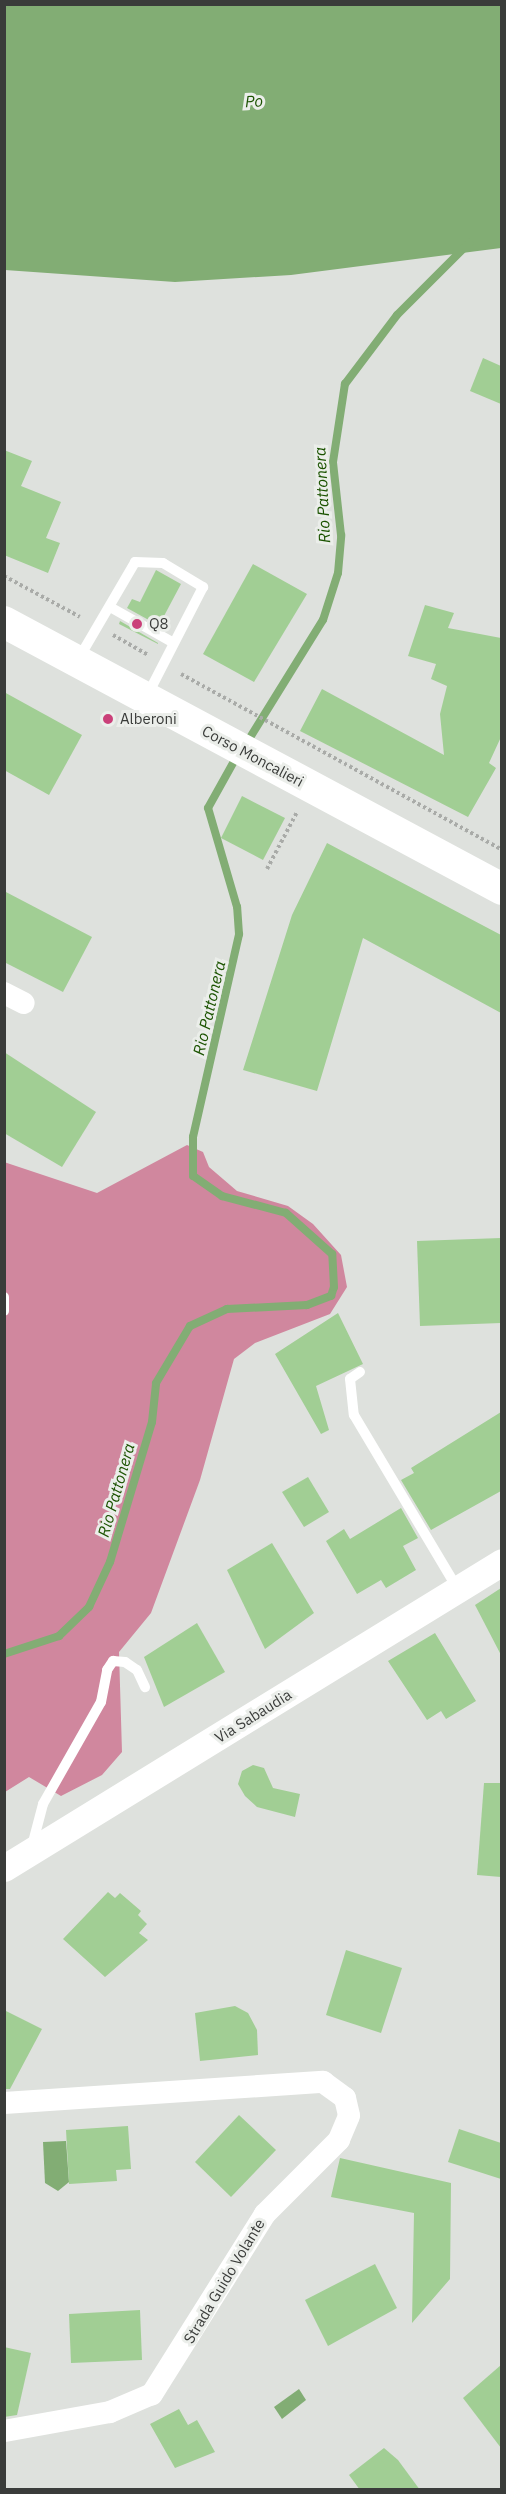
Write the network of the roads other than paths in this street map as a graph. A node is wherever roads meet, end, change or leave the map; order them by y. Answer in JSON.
{"nodes":[{"id":1,"x":110,"y":607,"type":"junction"},
{"id":2,"x":4,"y":622,"type":"edge"},
{"id":3,"x":174,"y":643,"type":"junction"},
{"id":4,"x":77,"y":661,"type":"junction"},
{"id":5,"x":145,"y":699,"type":"junction"},
{"id":6,"x":501,"y":889,"type":"edge"},
{"id":7,"x":4,"y":1297,"type":"edge"},
{"id":8,"x":4,"y":1311,"type":"edge"},
{"id":9,"x":360,"y":1372,"type":"dead end"},
{"id":10,"x":501,"y":1562,"type":"edge"},
{"id":11,"x":458,"y":1588,"type":"junction"},
{"id":12,"x":145,"y":1687,"type":"dead end"},
{"id":13,"x":31,"y":1852,"type":"junction"},
{"id":14,"x":4,"y":1868,"type":"edge"},
{"id":15,"x":4,"y":2103,"type":"edge"},
{"id":16,"x":4,"y":2431,"type":"edge"}],
"edges":[{"from":1,"to":3,"type":"lane"},
{"from":1,"to":3,"type":"lane"},
{"from":1,"to":4,"type":"lane"},
{"from":2,"to":4,"type":"main road","name":"Corso Moncalieri"},
{"from":3,"to":5,"type":"lane"},
{"from":4,"to":5,"type":"main road","name":"Corso Moncalieri"},
{"from":5,"to":6,"type":"main road","name":"Corso Moncalieri"},
{"from":7,"to":8,"type":"lane"},
{"from":9,"to":11,"type":"lane"},
{"from":10,"to":11,"type":"street","name":"Via Sabaudia"},
{"from":11,"to":13,"type":"street","name":"Via Sabaudia"},
{"from":12,"to":13,"type":"lane"},
{"from":13,"to":14,"type":"street","name":"Via Sabaudia"},
{"from":15,"to":16,"type":"street","name":"Strada Guido Volante"}]}
